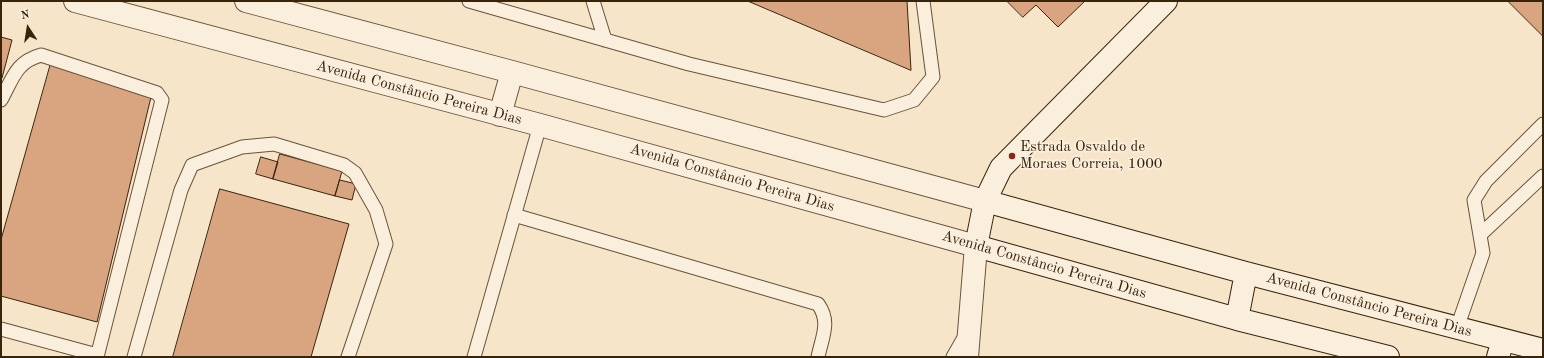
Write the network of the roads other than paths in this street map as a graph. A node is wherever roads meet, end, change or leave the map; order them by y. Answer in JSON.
{"nodes":[{"id":1,"x":75,"y":1,"type":"edge"},
{"id":2,"x":246,"y":1,"type":"edge"},
{"id":3,"x":469,"y":1,"type":"edge"},
{"id":4,"x":593,"y":1,"type":"edge"},
{"id":5,"x":923,"y":1,"type":"edge"},
{"id":6,"x":1166,"y":1,"type":"edge"},
{"id":7,"x":605,"y":40,"type":"junction"},
{"id":8,"x":512,"y":72,"type":"junction"},
{"id":9,"x":1,"y":100,"type":"edge"},
{"id":10,"x":500,"y":114,"type":"junction"},
{"id":11,"x":1543,"y":124,"type":"edge"},
{"id":12,"x":540,"y":125,"type":"junction"},
{"id":13,"x":1543,"y":176,"type":"edge"},
{"id":14,"x":984,"y":201,"type":"junction"},
{"id":15,"x":514,"y":215,"type":"junction"},
{"id":16,"x":1481,"y":234,"type":"junction"},
{"id":17,"x":976,"y":246,"type":"junction"},
{"id":18,"x":1246,"y":273,"type":"junction"},
{"id":19,"x":1237,"y":319,"type":"junction"},
{"id":20,"x":1457,"y":328,"type":"junction"},
{"id":21,"x":1,"y":329,"type":"edge"},
{"id":22,"x":968,"y":331,"type":"junction"},
{"id":23,"x":1500,"y":348,"type":"edge"},
{"id":24,"x":1543,"y":350,"type":"edge"},
{"id":25,"x":97,"y":356,"type":"edge"},
{"id":26,"x":134,"y":357,"type":"edge"},
{"id":27,"x":348,"y":357,"type":"edge"},
{"id":28,"x":474,"y":357,"type":"edge"},
{"id":29,"x":818,"y":357,"type":"edge"},
{"id":30,"x":953,"y":357,"type":"edge"},
{"id":31,"x":967,"y":357,"type":"edge"},
{"id":32,"x":1388,"y":357,"type":"edge"}],
"edges":[{"from":1,"to":10,"type":"street","name":"Avenida Constâncio Pereira Dias"},
{"from":2,"to":8,"type":"street","name":"Avenida Constâncio Pereira Dias"},
{"from":3,"to":7,"type":"lane"},
{"from":4,"to":7,"type":"lane"},
{"from":5,"to":7,"type":"lane"},
{"from":6,"to":14,"type":"street"},
{"from":8,"to":10,"type":"street"},
{"from":8,"to":14,"type":"street","name":"Avenida Constâncio Pereira Dias"},
{"from":9,"to":25,"type":"lane"},
{"from":10,"to":12,"type":"street","name":"Avenida Constâncio Pereira Dias"},
{"from":11,"to":16,"type":"lane"},
{"from":12,"to":15,"type":"lane"},
{"from":12,"to":17,"type":"street","name":"Avenida Constâncio Pereira Dias"},
{"from":13,"to":16,"type":"lane"},
{"from":14,"to":17,"type":"street"},
{"from":14,"to":18,"type":"street","name":"Avenida Constâncio Pereira Dias"},
{"from":15,"to":28,"type":"lane"},
{"from":15,"to":29,"type":"lane"},
{"from":16,"to":20,"type":"lane"},
{"from":17,"to":19,"type":"street","name":"Avenida Constâncio Pereira Dias"},
{"from":17,"to":22,"type":"street"},
{"from":18,"to":19,"type":"street"},
{"from":18,"to":20,"type":"street","name":"Avenida Constâncio Pereira Dias"},
{"from":19,"to":32,"type":"street","name":"Avenida Constâncio Pereira Dias"},
{"from":20,"to":23,"type":"street","name":"Avenida Constâncio Pereira Dias"},
{"from":21,"to":25,"type":"lane"},
{"from":22,"to":30,"type":"lane"},
{"from":22,"to":31,"type":"street"},
{"from":23,"to":24,"type":"street","name":"Avenida Constâncio Pereira Dias"},
{"from":26,"to":27,"type":"lane"}]}
